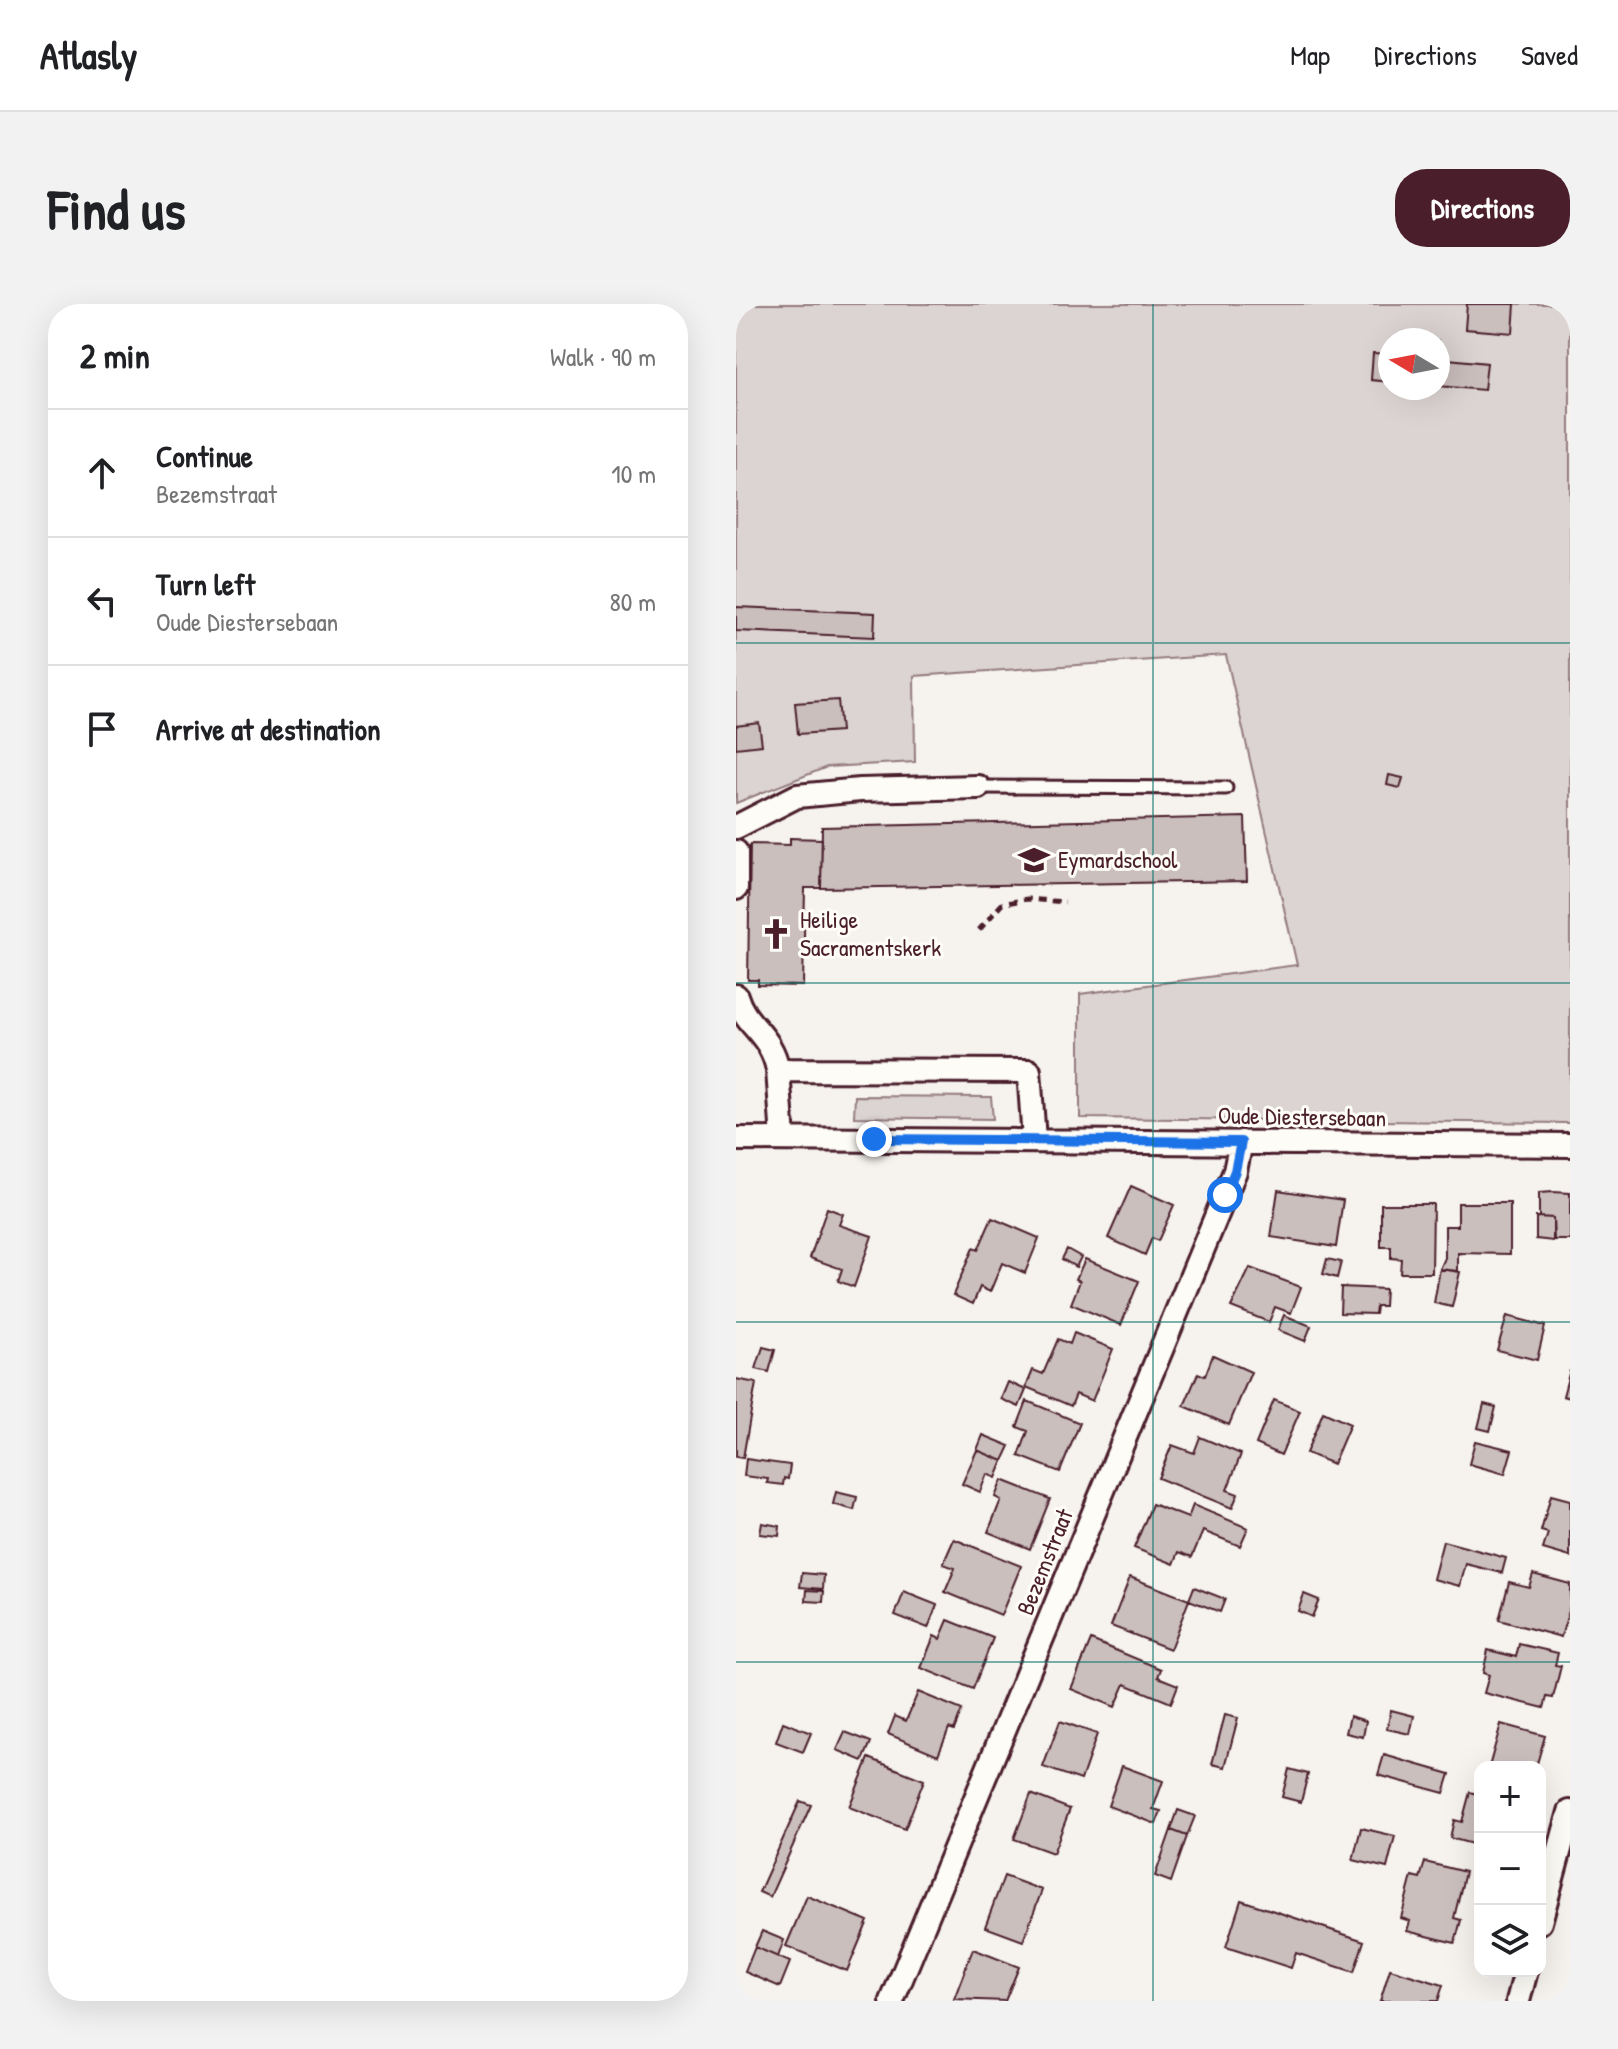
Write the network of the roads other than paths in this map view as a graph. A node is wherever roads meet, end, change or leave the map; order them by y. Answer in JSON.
{"nodes":[{"id":1,"x":978,"y":787,"type":"joint"},
{"id":2,"x":1226,"y":788,"type":"dead end"},
{"id":3,"x":736,"y":827,"type":"edge"},
{"id":4,"x":736,"y":852,"type":"edge"},
{"id":5,"x":736,"y":888,"type":"edge"},
{"id":6,"x":736,"y":996,"type":"edge"},
{"id":7,"x":778,"y":1070,"type":"junction"},
{"id":8,"x":736,"y":1139,"type":"edge"},
{"id":9,"x":783,"y":1139,"type":"junction"},
{"id":10,"x":1034,"y":1140,"type":"junction"},
{"id":11,"x":1241,"y":1142,"type":"junction"},
{"id":12,"x":1570,"y":1145,"type":"edge"},
{"id":13,"x":1570,"y":1812,"type":"edge"},
{"id":14,"x":1545,"y":1905,"type":"edge"},
{"id":15,"x":1524,"y":1977,"type":"edge"},
{"id":16,"x":892,"y":2001,"type":"edge"},
{"id":17,"x":1518,"y":2001,"type":"edge"}],
"edges":[{"from":1,"to":2,"type":"lane"},
{"from":1,"to":3,"type":"street"},
{"from":4,"to":5,"type":"street"},
{"from":6,"to":7,"type":"street"},
{"from":7,"to":9,"type":"street"},
{"from":7,"to":10,"type":"street"},
{"from":8,"to":9,"type":"street","name":"Oude Diestersebaan"},
{"from":9,"to":10,"type":"street","name":"Oude Diestersebaan"},
{"from":10,"to":11,"type":"street","name":"Oude Diestersebaan"},
{"from":11,"to":12,"type":"street","name":"Oude Diestersebaan"},
{"from":11,"to":16,"type":"street","name":"Bezemstraat"},
{"from":13,"to":14,"type":"street"},
{"from":15,"to":17,"type":"street"}]}
